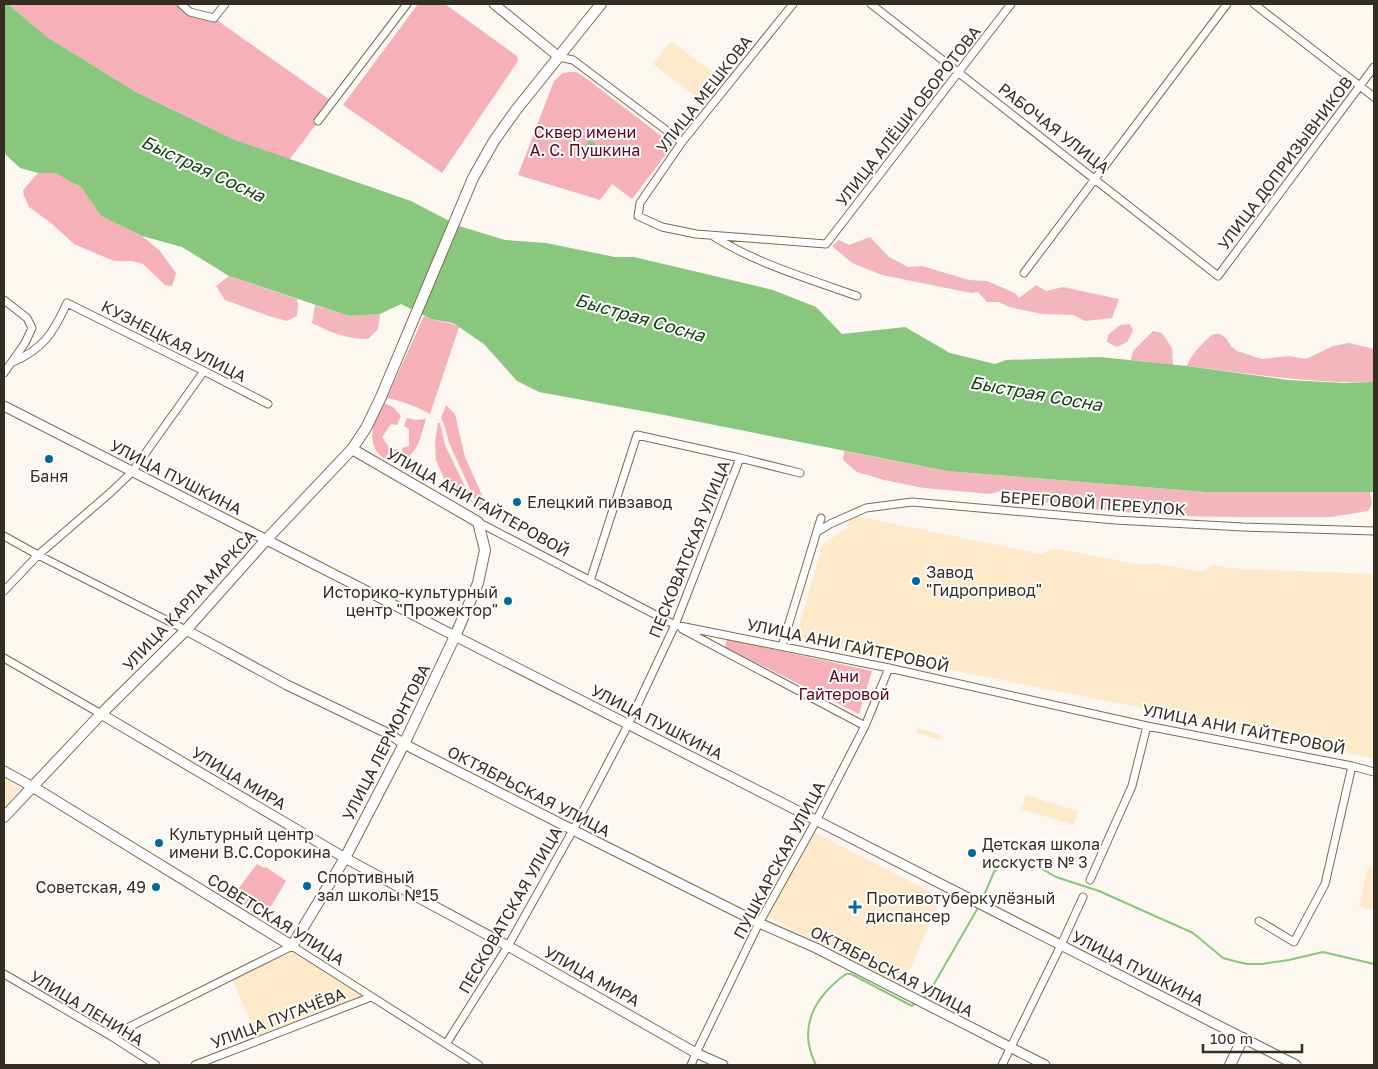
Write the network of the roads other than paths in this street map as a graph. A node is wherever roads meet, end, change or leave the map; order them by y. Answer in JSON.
{"nodes":[{"id":1,"x":181,"y":4,"type":"edge"},
{"id":2,"x":224,"y":4,"type":"edge"},
{"id":3,"x":407,"y":4,"type":"edge"},
{"id":4,"x":494,"y":4,"type":"edge"},
{"id":5,"x":601,"y":4,"type":"edge"},
{"id":6,"x":793,"y":4,"type":"edge"},
{"id":7,"x":871,"y":4,"type":"edge"},
{"id":8,"x":1011,"y":4,"type":"edge"},
{"id":9,"x":1227,"y":4,"type":"edge"},
{"id":10,"x":1254,"y":4,"type":"edge"},
{"id":11,"x":559,"y":57,"type":"junction"},
{"id":12,"x":1374,"y":67,"type":"edge"},
{"id":13,"x":958,"y":72,"type":"junction"},
{"id":14,"x":1360,"y":86,"type":"junction"},
{"id":15,"x":1374,"y":97,"type":"edge"},
{"id":16,"x":318,"y":121,"type":"dead end"},
{"id":17,"x":682,"y":142,"type":"junction"},
{"id":18,"x":1096,"y":179,"type":"junction"},
{"id":19,"x":710,"y":235,"type":"junction"},
{"id":20,"x":1024,"y":273,"type":"dead end"},
{"id":21,"x":1218,"y":276,"type":"joint"},
{"id":22,"x":857,"y":296,"type":"dead end"},
{"id":23,"x":4,"y":300,"type":"edge"},
{"id":24,"x":11,"y":363,"type":"junction"},
{"id":25,"x":204,"y":370,"type":"junction"},
{"id":26,"x":4,"y":373,"type":"edge"},
{"id":27,"x":268,"y":404,"type":"dead end"},
{"id":28,"x":4,"y":406,"type":"edge"},
{"id":29,"x":352,"y":449,"type":"junction"},
{"id":30,"x":740,"y":458,"type":"junction"},
{"id":31,"x":132,"y":472,"type":"junction"},
{"id":32,"x":800,"y":473,"type":"dead end"},
{"id":33,"x":821,"y":518,"type":"dead end"},
{"id":34,"x":478,"y":522,"type":"junction"},
{"id":35,"x":1374,"y":531,"type":"edge"},
{"id":36,"x":817,"y":532,"type":"junction"},
{"id":37,"x":4,"y":536,"type":"edge"},
{"id":38,"x":266,"y":540,"type":"junction"},
{"id":39,"x":38,"y":555,"type":"junction"},
{"id":40,"x":590,"y":581,"type":"junction"},
{"id":41,"x":4,"y":591,"type":"edge"},
{"id":42,"x":675,"y":625,"type":"junction"},
{"id":43,"x":186,"y":630,"type":"junction"},
{"id":44,"x":455,"y":637,"type":"junction"},
{"id":45,"x":782,"y":646,"type":"junction"},
{"id":46,"x":4,"y":658,"type":"edge"},
{"id":47,"x":889,"y":668,"type":"junction"},
{"id":48,"x":101,"y":714,"type":"junction"},
{"id":49,"x":628,"y":725,"type":"junction"},
{"id":50,"x":864,"y":726,"type":"junction"},
{"id":51,"x":1148,"y":726,"type":"junction"},
{"id":52,"x":404,"y":744,"type":"junction"},
{"id":53,"x":1352,"y":766,"type":"junction"},
{"id":54,"x":4,"y":771,"type":"edge"},
{"id":55,"x":1374,"y":772,"type":"edge"},
{"id":56,"x":32,"y":787,"type":"junction"},
{"id":57,"x":4,"y":817,"type":"edge"},
{"id":58,"x":816,"y":821,"type":"junction"},
{"id":59,"x":573,"y":830,"type":"junction"},
{"id":60,"x":345,"y":858,"type":"junction"},
{"id":61,"x":1090,"y":880,"type":"dead end"},
{"id":62,"x":1083,"y":897,"type":"dead end"},
{"id":63,"x":1259,"y":922,"type":"dead end"},
{"id":64,"x":760,"y":923,"type":"junction"},
{"id":65,"x":1061,"y":945,"type":"junction"},
{"id":66,"x":292,"y":946,"type":"junction"},
{"id":67,"x":508,"y":946,"type":"junction"},
{"id":68,"x":4,"y":974,"type":"edge"},
{"id":69,"x":371,"y":997,"type":"junction"},
{"id":70,"x":111,"y":1036,"type":"junction"},
{"id":71,"x":1242,"y":1038,"type":"junction"},
{"id":72,"x":446,"y":1044,"type":"junction"},
{"id":73,"x":1010,"y":1048,"type":"junction"},
{"id":74,"x":696,"y":1052,"type":"junction"},
{"id":75,"x":156,"y":1065,"type":"edge"},
{"id":76,"x":195,"y":1065,"type":"edge"},
{"id":77,"x":479,"y":1065,"type":"edge"},
{"id":78,"x":692,"y":1065,"type":"edge"},
{"id":79,"x":723,"y":1065,"type":"edge"},
{"id":80,"x":1002,"y":1065,"type":"edge"},
{"id":81,"x":1044,"y":1065,"type":"edge"},
{"id":82,"x":1230,"y":1065,"type":"edge"},
{"id":83,"x":1296,"y":1065,"type":"edge"}],
"edges":[{"from":1,"to":2,"type":"street"},
{"from":3,"to":16,"type":"street"},
{"from":4,"to":11,"type":"street"},
{"from":5,"to":11,"type":"main road","name":"УЛИЦА КАРЛА МАРКСА"},
{"from":6,"to":17,"type":"street","name":"УЛИЦА МЕШКОВА"},
{"from":7,"to":13,"type":"street","name":"РАБОЧАЯ УЛИЦА"},
{"from":8,"to":13,"type":"street","name":"УЛИЦА АЛЁШИ ОБОРОТОВА"},
{"from":9,"to":18,"type":"street"},
{"from":10,"to":14,"type":"street"},
{"from":11,"to":17,"type":"street"},
{"from":11,"to":29,"type":"main road","name":"УЛИЦА КАРЛА МАРКСА"},
{"from":12,"to":14,"type":"street","name":"УЛИЦА ДОПРИЗЫВНИКОВ"},
{"from":13,"to":18,"type":"street","name":"РАБОЧАЯ УЛИЦА"},
{"from":13,"to":19,"type":"street","name":"УЛИЦА АЛЁШИ ОБОРОТОВА"},
{"from":14,"to":15,"type":"street"},
{"from":14,"to":21,"type":"street","name":"УЛИЦА ДОПРИЗЫВНИКОВ"},
{"from":17,"to":19,"type":"street","name":"УЛИЦА МЕШКОВА"},
{"from":18,"to":20,"type":"street"},
{"from":18,"to":21,"type":"street","name":"РАБОЧАЯ УЛИЦА"},
{"from":19,"to":22,"type":"street"},
{"from":23,"to":24,"type":"street"},
{"from":24,"to":25,"type":"street","name":"КУЗНЕЦКАЯ УЛИЦА"},
{"from":24,"to":26,"type":"street"},
{"from":25,"to":27,"type":"street","name":"КУЗНЕЦКАЯ УЛИЦА"},
{"from":25,"to":31,"type":"street"},
{"from":28,"to":31,"type":"street","name":"УЛИЦА ПУШКИНА"},
{"from":29,"to":34,"type":"main road","name":"УЛИЦА АНИ ГАЙТЕРОВОЙ"},
{"from":29,"to":38,"type":"main road","name":"УЛИЦА КАРЛА МАРКСА"},
{"from":30,"to":32,"type":"street"},
{"from":30,"to":40,"type":"street"},
{"from":30,"to":42,"type":"street","name":"ПЕСКОВАТСКАЯ УЛИЦА"},
{"from":31,"to":38,"type":"street","name":"УЛИЦА ПУШКИНА"},
{"from":31,"to":39,"type":"street"},
{"from":33,"to":36,"type":"street"},
{"from":34,"to":40,"type":"street","name":"УЛИЦА АНИ ГАЙТЕРОВОЙ"},
{"from":34,"to":44,"type":"main road","name":"УЛИЦА ЛЕРМОНТОВА"},
{"from":35,"to":36,"type":"street","name":"БЕРЕГОВОЙ ПЕРЕУЛОК"},
{"from":36,"to":45,"type":"street"},
{"from":37,"to":39,"type":"street","name":"ОКТЯБРЬСКАЯ УЛИЦА"},
{"from":38,"to":43,"type":"main road","name":"УЛИЦА КАРЛА МАРКСА"},
{"from":38,"to":44,"type":"street","name":"УЛИЦА ПУШКИНА"},
{"from":39,"to":41,"type":"street"},
{"from":39,"to":43,"type":"street","name":"ОКТЯБРЬСКАЯ УЛИЦА"},
{"from":40,"to":42,"type":"street","name":"УЛИЦА АНИ ГАЙТЕРОВОЙ"},
{"from":42,"to":45,"type":"street","name":"УЛИЦА АНИ ГАЙТЕРОВОЙ"},
{"from":42,"to":49,"type":"street","name":"ПЕСКОВАТСКАЯ УЛИЦА"},
{"from":42,"to":50,"type":"street"},
{"from":43,"to":48,"type":"main road","name":"УЛИЦА КАРЛА МАРКСА"},
{"from":43,"to":52,"type":"street","name":"ОКТЯБРЬСКАЯ УЛИЦА"},
{"from":44,"to":49,"type":"street","name":"УЛИЦА ПУШКИНА"},
{"from":44,"to":52,"type":"main road","name":"УЛИЦА ЛЕРМОНТОВА"},
{"from":45,"to":47,"type":"street","name":"УЛИЦА АНИ ГАЙТЕРОВОЙ"},
{"from":46,"to":48,"type":"street","name":"УЛИЦА МИРА"},
{"from":47,"to":50,"type":"street","name":"ПУШКАРСКАЯ УЛИЦА"},
{"from":47,"to":51,"type":"street","name":"УЛИЦА АНИ ГАЙТЕРОВОЙ"},
{"from":48,"to":56,"type":"main road","name":"УЛИЦА КАРЛА МАРКСА"},
{"from":48,"to":60,"type":"street","name":"УЛИЦА МИРА"},
{"from":49,"to":58,"type":"street","name":"УЛИЦА ПУШКИНА"},
{"from":49,"to":59,"type":"street","name":"ПЕСКОВАТСКАЯ УЛИЦА"},
{"from":50,"to":58,"type":"street","name":"ПУШКАРСКАЯ УЛИЦА"},
{"from":51,"to":53,"type":"street","name":"УЛИЦА АНИ ГАЙТЕРОВОЙ"},
{"from":51,"to":61,"type":"street"},
{"from":52,"to":59,"type":"street","name":"ОКТЯБРЬСКАЯ УЛИЦА"},
{"from":52,"to":60,"type":"main road","name":"УЛИЦА ЛЕРМОНТОВА"},
{"from":53,"to":55,"type":"street","name":"УЛИЦА АНИ ГАЙТЕРОВОЙ"},
{"from":53,"to":63,"type":"street"},
{"from":54,"to":56,"type":"street","name":"СОВЕТСКАЯ УЛИЦА"},
{"from":56,"to":57,"type":"main road","name":"УЛИЦА КАРЛА МАРКСА"},
{"from":56,"to":66,"type":"main road","name":"СОВЕТСКАЯ УЛИЦА"},
{"from":58,"to":64,"type":"street","name":"ПУШКАРСКАЯ УЛИЦА"},
{"from":58,"to":65,"type":"street","name":"УЛИЦА ПУШКИНА"},
{"from":59,"to":64,"type":"street","name":"ОКТЯБРЬСКАЯ УЛИЦА"},
{"from":59,"to":67,"type":"street","name":"ПЕСКОВАТСКАЯ УЛИЦА"},
{"from":60,"to":66,"type":"main road","name":"УЛИЦА ЛЕРМОНТОВА"},
{"from":60,"to":67,"type":"street","name":"УЛИЦА МИРА"},
{"from":62,"to":65,"type":"street"},
{"from":64,"to":73,"type":"street","name":"ОКТЯБРЬСКАЯ УЛИЦА"},
{"from":64,"to":74,"type":"street","name":"ПУШКАРСКАЯ УЛИЦА"},
{"from":65,"to":71,"type":"street","name":"УЛИЦА ПУШКИНА"},
{"from":65,"to":73,"type":"street"},
{"from":66,"to":69,"type":"street","name":"СОВЕТСКАЯ УЛИЦА"},
{"from":66,"to":70,"type":"street"},
{"from":67,"to":72,"type":"street","name":"ПЕСКОВАТСКАЯ УЛИЦА"},
{"from":67,"to":74,"type":"street","name":"УЛИЦА МИРА"},
{"from":68,"to":70,"type":"street","name":"УЛИЦА ЛЕНИНА"},
{"from":69,"to":72,"type":"street","name":"СОВЕТСКАЯ УЛИЦА"},
{"from":69,"to":76,"type":"street","name":"УЛИЦА ПУГАЧЁВА"},
{"from":70,"to":75,"type":"street","name":"УЛИЦА ЛЕНИНА"},
{"from":71,"to":82,"type":"main road"},
{"from":71,"to":83,"type":"street","name":"УЛИЦА ПУШКИНА"},
{"from":72,"to":77,"type":"street","name":"СОВЕТСКАЯ УЛИЦА"},
{"from":73,"to":80,"type":"street"},
{"from":73,"to":81,"type":"street","name":"ОКТЯБРЬСКАЯ УЛИЦА"},
{"from":74,"to":78,"type":"street","name":"ПУШКАРСКАЯ УЛИЦА"},
{"from":74,"to":79,"type":"street","name":"УЛИЦА МИРА"}]}
